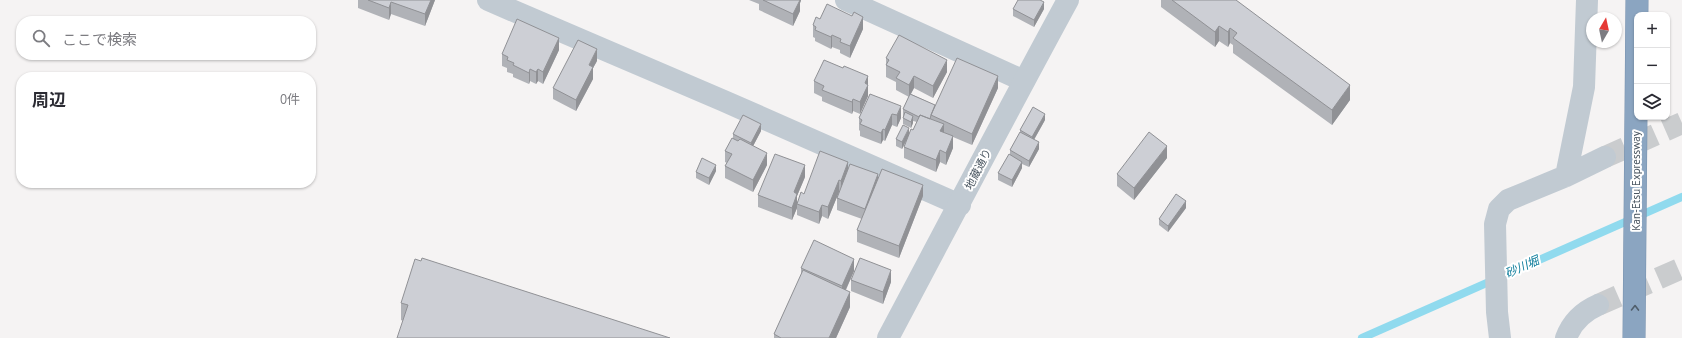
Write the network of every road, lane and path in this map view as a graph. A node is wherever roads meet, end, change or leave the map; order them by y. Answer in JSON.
{"nodes":[{"id":1,"x":488,"y":0,"type":"edge"},
{"id":2,"x":846,"y":0,"type":"edge"},
{"id":3,"x":1068,"y":0,"type":"edge"},
{"id":4,"x":1587,"y":0,"type":"edge"},
{"id":5,"x":1637,"y":0,"type":"edge"},
{"id":6,"x":1024,"y":81,"type":"junction"},
{"id":7,"x":1605,"y":157,"type":"tunnel mouth"},
{"id":8,"x":1566,"y":176,"type":"junction"},
{"id":9,"x":960,"y":205,"type":"junction"},
{"id":10,"x":1598,"y":305,"type":"tunnel mouth"},
{"id":11,"x":888,"y":338,"type":"edge"},
{"id":12,"x":1500,"y":338,"type":"edge"},
{"id":13,"x":1566,"y":338,"type":"edge"},
{"id":14,"x":1634,"y":338,"type":"edge"}],
"edges":[{"from":1,"to":9,"type":"street"},
{"from":2,"to":6,"type":"street"},
{"from":3,"to":6,"type":"street","name":"地蔵通り"},
{"from":4,"to":8,"type":"street"},
{"from":14,"to":5,"type":"highway","name":"Kan-Etsu Expressway","one_way":true},
{"from":6,"to":9,"type":"street","name":"地蔵通り"},
{"from":7,"to":8,"type":"street"},
{"from":8,"to":12,"type":"street"},
{"from":9,"to":11,"type":"street","name":"地蔵通り"},
{"from":10,"to":13,"type":"street"}]}
